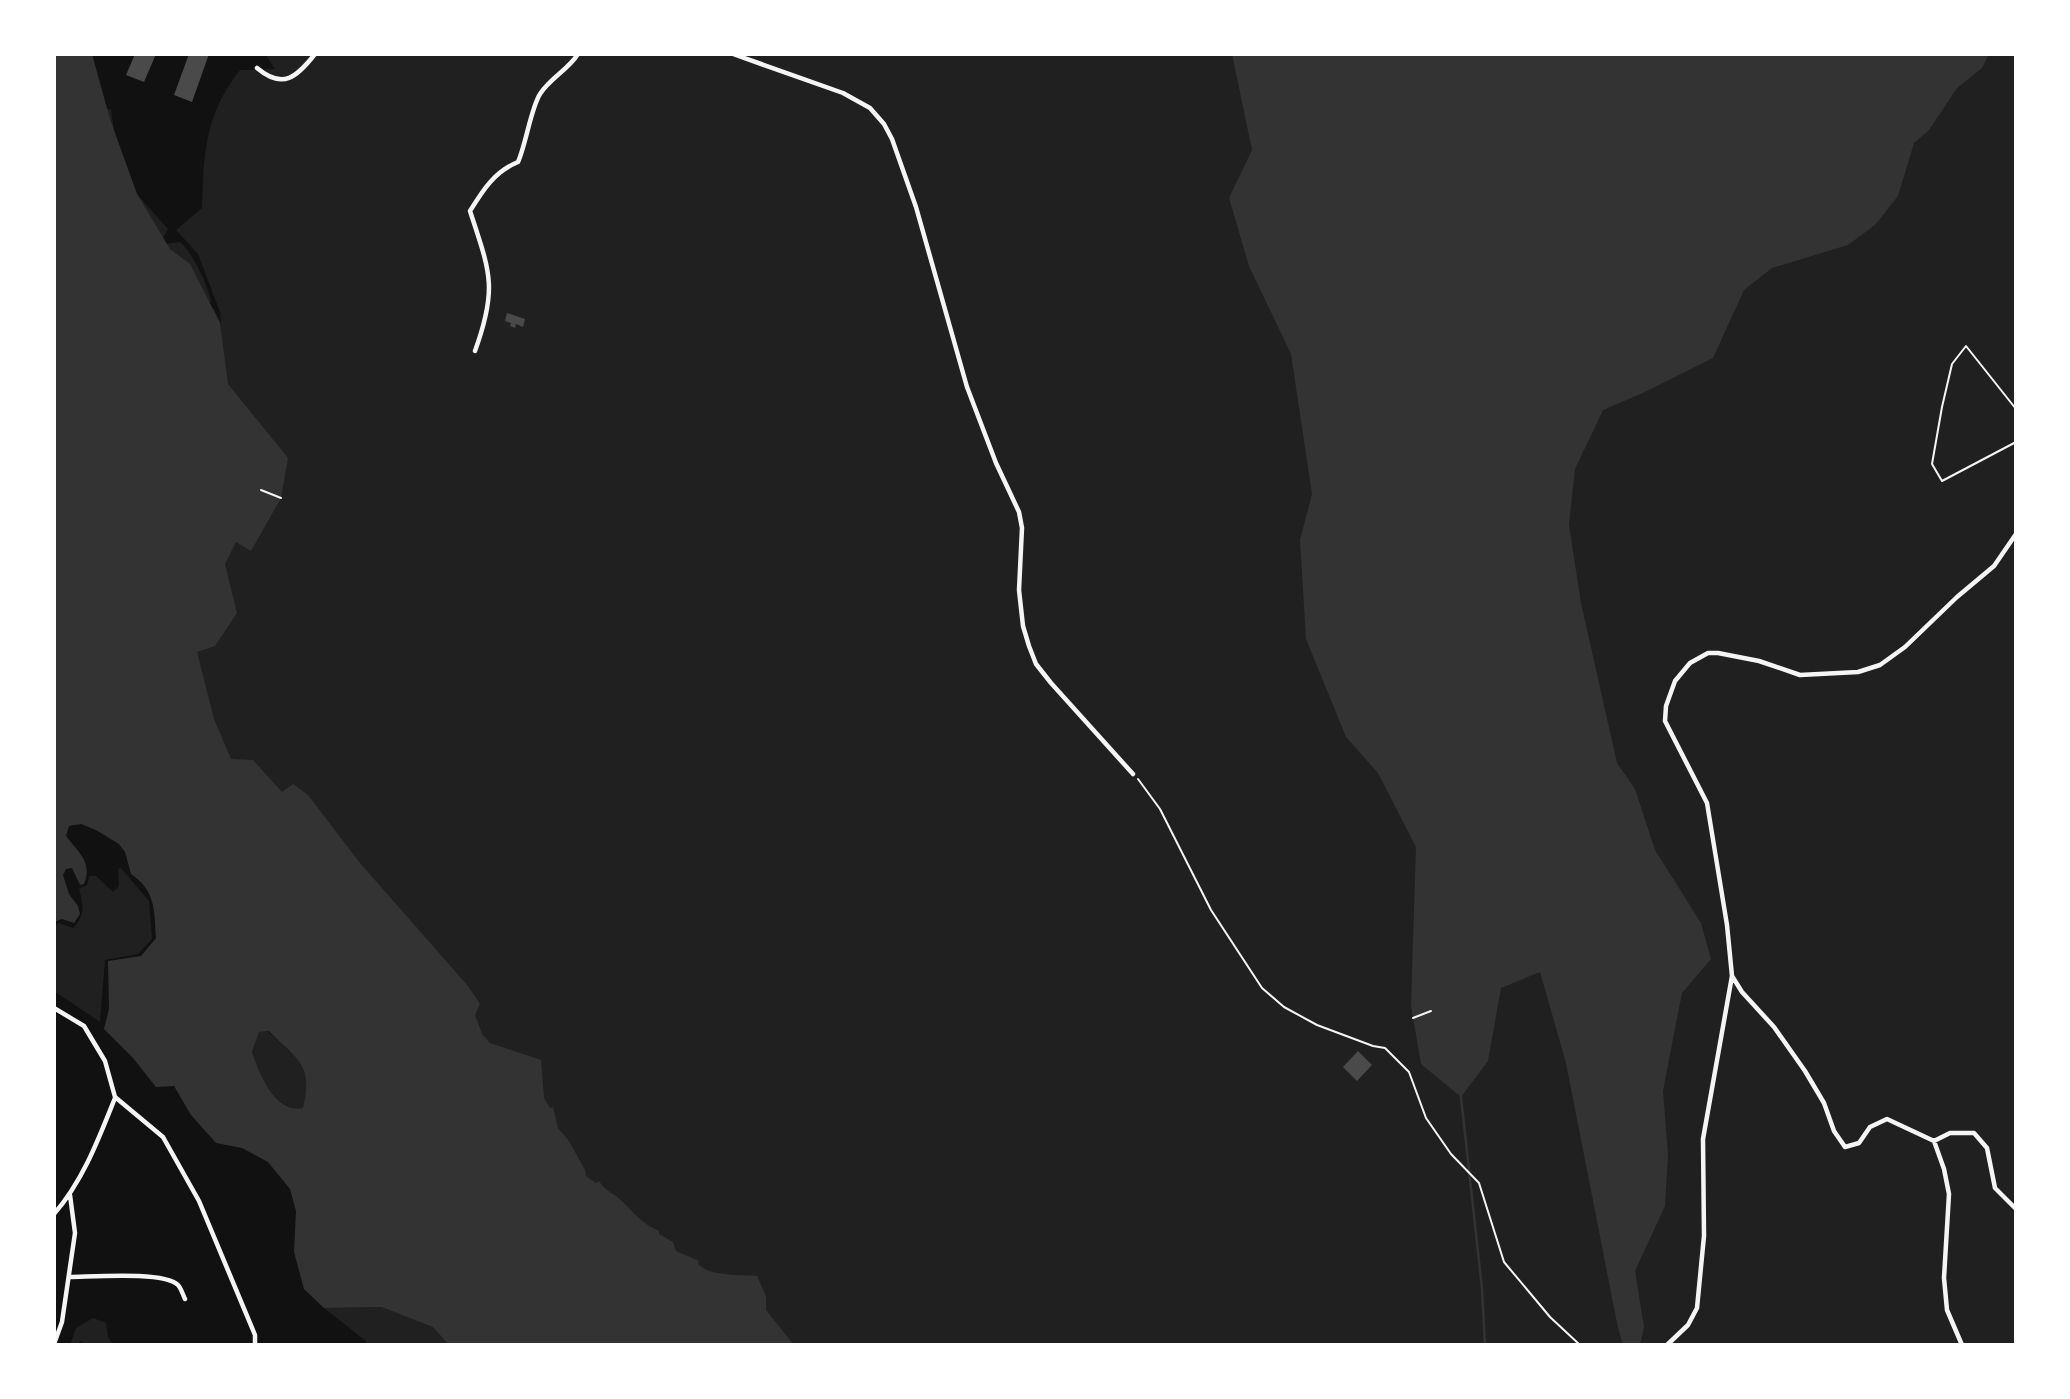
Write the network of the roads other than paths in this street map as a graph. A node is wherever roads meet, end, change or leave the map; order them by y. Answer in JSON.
{"nodes":[{"id":1,"x":315,"y":54,"type":"edge"},
{"id":2,"x":578,"y":54,"type":"edge"},
{"id":3,"x":733,"y":54,"type":"edge"},
{"id":4,"x":257,"y":68,"type":"dead end"},
{"id":5,"x":475,"y":351,"type":"dead end"},
{"id":6,"x":2016,"y":409,"type":"edge"},
{"id":7,"x":2016,"y":442,"type":"edge"},
{"id":8,"x":2016,"y":534,"type":"edge"},
{"id":9,"x":1133,"y":774,"type":"road end"},
{"id":10,"x":1732,"y":975,"type":"junction"},
{"id":11,"x":54,"y":1008,"type":"edge"},
{"id":12,"x":115,"y":1097,"type":"junction"},
{"id":13,"x":1934,"y":1141,"type":"junction"},
{"id":14,"x":70,"y":1195,"type":"junction"},
{"id":15,"x":2016,"y":1209,"type":"edge"},
{"id":16,"x":54,"y":1214,"type":"edge"},
{"id":17,"x":69,"y":1277,"type":"junction"},
{"id":18,"x":185,"y":1299,"type":"dead end"},
{"id":19,"x":54,"y":1344,"type":"edge"},
{"id":20,"x":255,"y":1345,"type":"edge"},
{"id":21,"x":1667,"y":1345,"type":"edge"},
{"id":22,"x":1962,"y":1345,"type":"edge"}],
"edges":[{"from":1,"to":4,"type":"street"},
{"from":2,"to":5,"type":"street"},
{"from":3,"to":9,"type":"street"},
{"from":6,"to":7,"type":"lane"},
{"from":8,"to":10,"type":"street"},
{"from":10,"to":13,"type":"street"},
{"from":10,"to":21,"type":"street"},
{"from":11,"to":12,"type":"street"},
{"from":12,"to":14,"type":"street"},
{"from":12,"to":20,"type":"street"},
{"from":13,"to":15,"type":"street"},
{"from":13,"to":22,"type":"street"},
{"from":14,"to":16,"type":"street"},
{"from":14,"to":17,"type":"street"},
{"from":17,"to":18,"type":"street"},
{"from":17,"to":19,"type":"street"}]}
